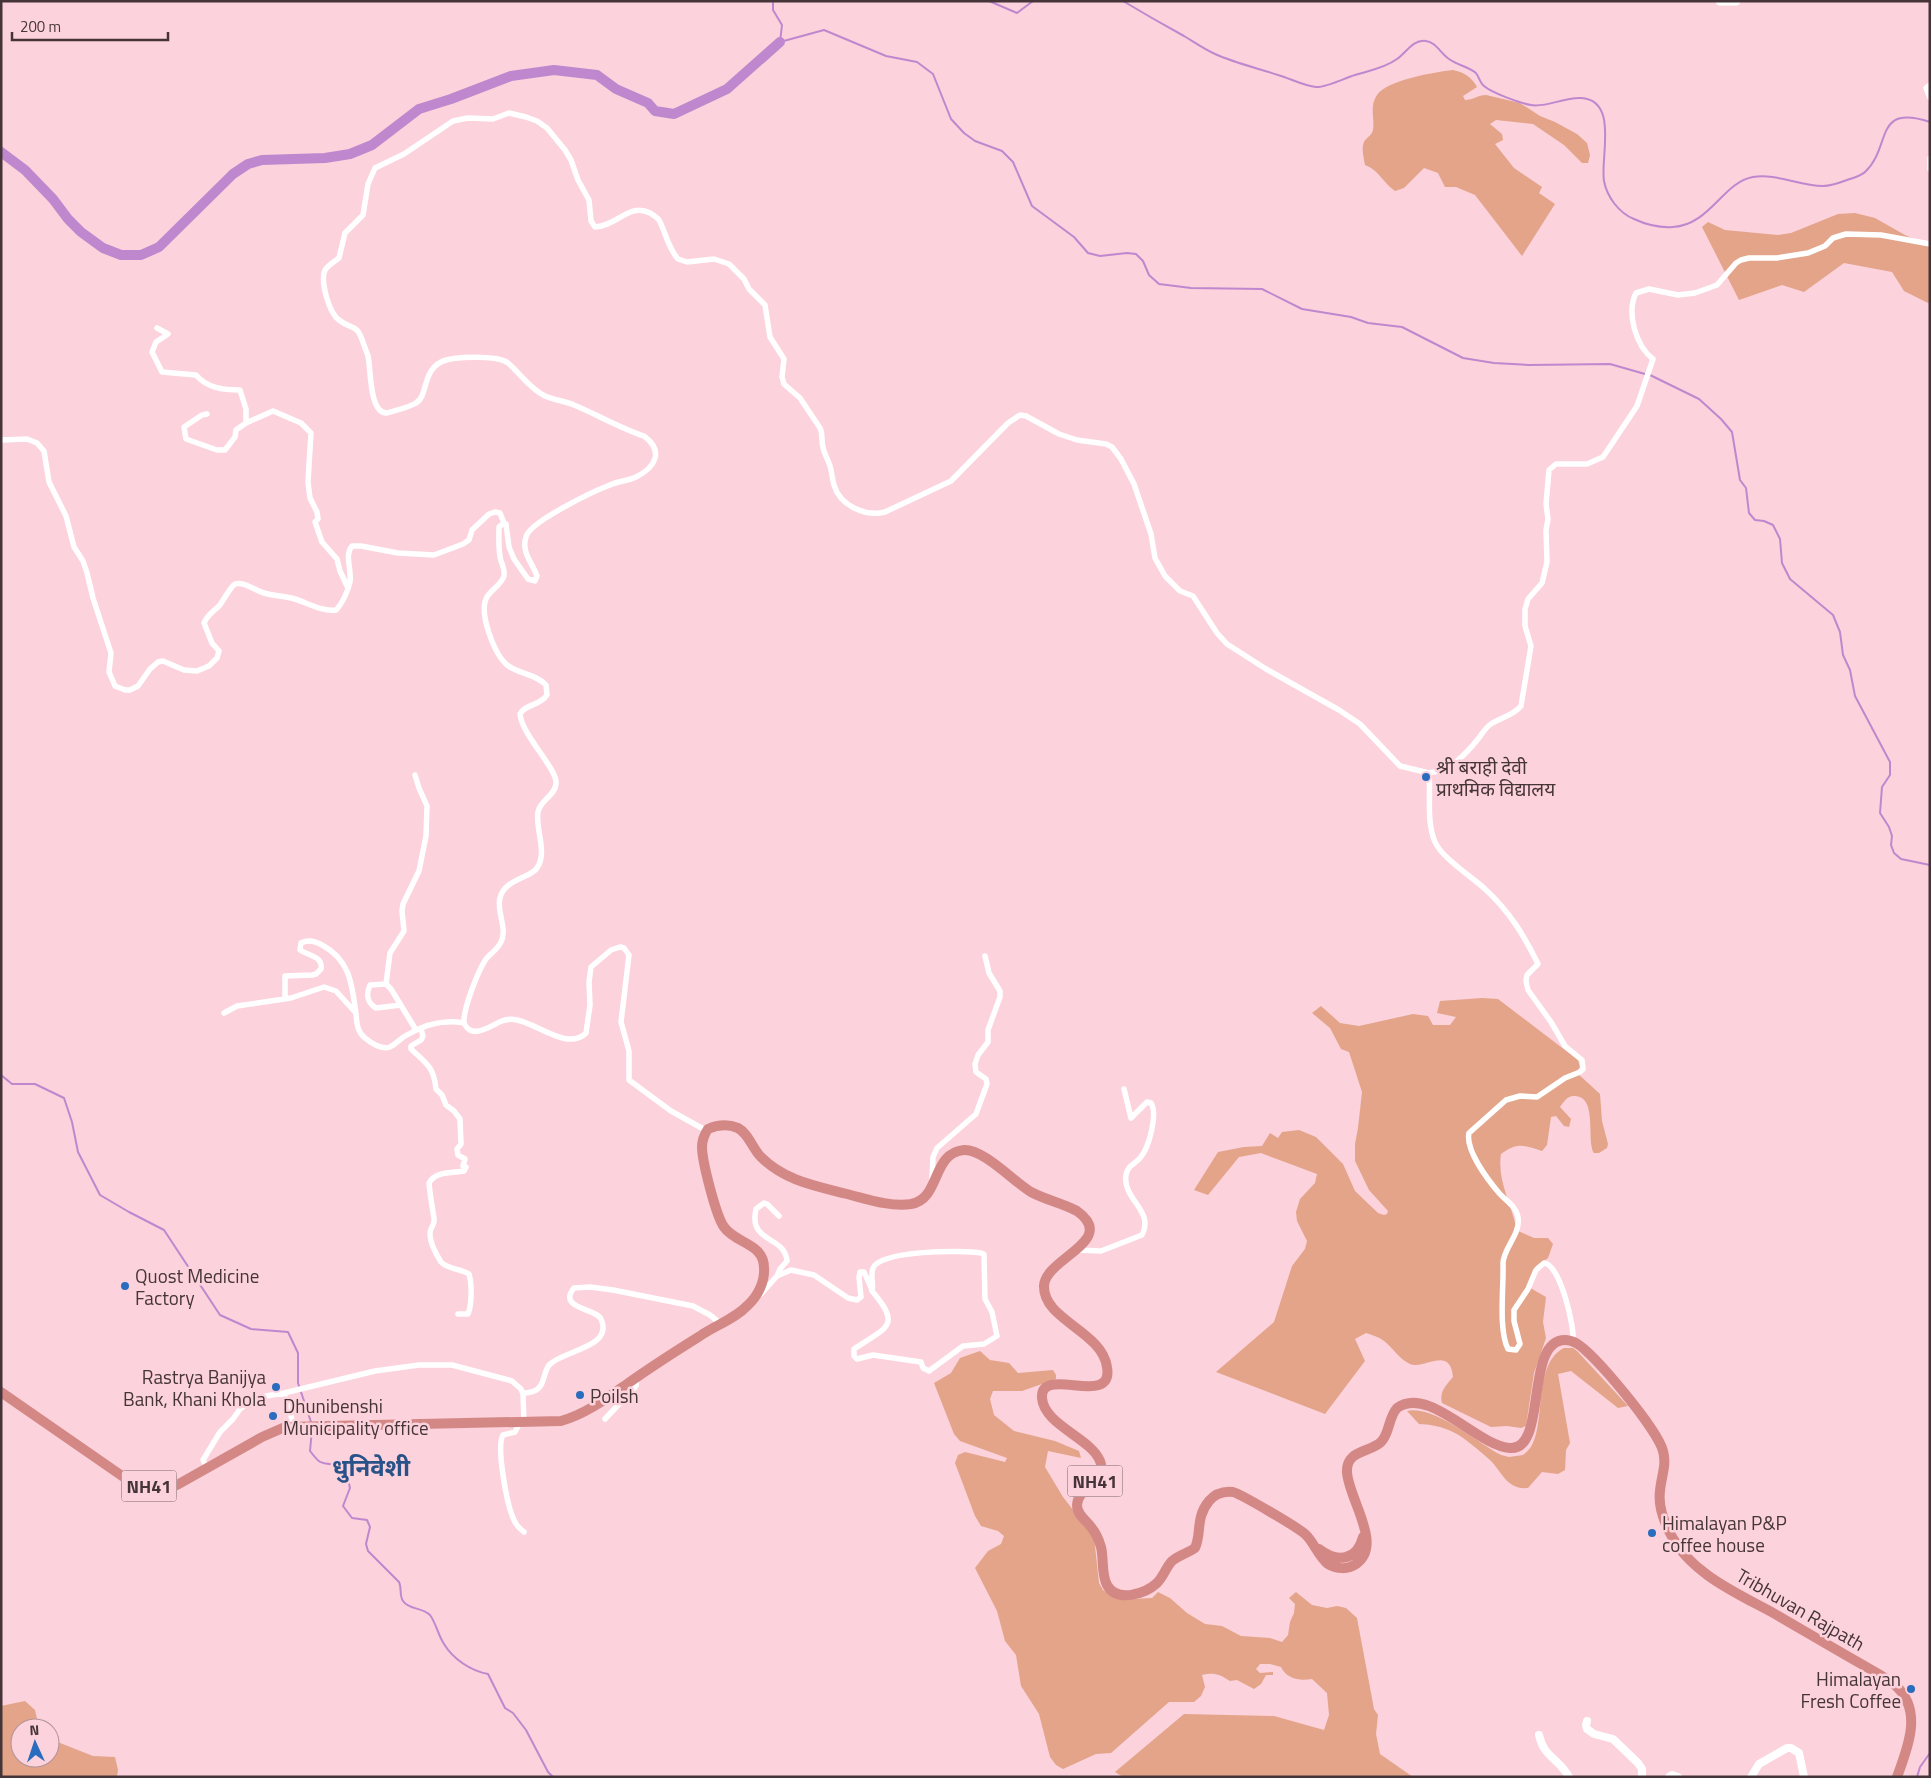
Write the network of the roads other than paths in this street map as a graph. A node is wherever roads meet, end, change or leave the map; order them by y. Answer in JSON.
{"nodes":[{"id":1,"x":1720,"y":1,"type":"edge"},
{"id":2,"x":1736,"y":1,"type":"edge"},
{"id":3,"x":1930,"y":85,"type":"edge"},
{"id":4,"x":1930,"y":98,"type":"edge"},
{"id":5,"x":1930,"y":158,"type":"edge"},
{"id":6,"x":1930,"y":169,"type":"edge"},
{"id":7,"x":1930,"y":244,"type":"edge"},
{"id":8,"x":158,"y":328,"type":"dead end"},
{"id":9,"x":207,"y":414,"type":"dead end"},
{"id":10,"x":246,"y":423,"type":"junction"},
{"id":11,"x":1,"y":440,"type":"edge"},
{"id":12,"x":504,"y":523,"type":"junction"},
{"id":13,"x":348,"y":588,"type":"junction"},
{"id":14,"x":1429,"y":773,"type":"junction"},
{"id":15,"x":415,"y":775,"type":"dead end"},
{"id":16,"x":985,"y":956,"type":"dead end"},
{"id":17,"x":386,"y":984,"type":"junction"},
{"id":18,"x":285,"y":998,"type":"junction"},
{"id":19,"x":401,"y":1004,"type":"junction"},
{"id":20,"x":224,"y":1013,"type":"dead end"},
{"id":21,"x":356,"y":1014,"type":"junction"},
{"id":22,"x":464,"y":1023,"type":"junction"},
{"id":23,"x":418,"y":1029,"type":"junction"},
{"id":24,"x":1124,"y":1089,"type":"dead end"},
{"id":25,"x":707,"y":1130,"type":"junction"},
{"id":26,"x":932,"y":1188,"type":"junction"},
{"id":27,"x":779,"y":1216,"type":"dead end"},
{"id":28,"x":1077,"y":1250,"type":"junction"},
{"id":29,"x":777,"y":1276,"type":"junction"},
{"id":30,"x":872,"y":1290,"type":"junction"},
{"id":31,"x":739,"y":1313,"type":"junction"},
{"id":32,"x":458,"y":1314,"type":"dead end"},
{"id":33,"x":721,"y":1324,"type":"junction"},
{"id":34,"x":1574,"y":1342,"type":"junction"},
{"id":35,"x":637,"y":1377,"type":"junction"},
{"id":36,"x":1,"y":1392,"type":"edge"},
{"id":37,"x":284,"y":1393,"type":"junction"},
{"id":38,"x":523,"y":1394,"type":"junction"},
{"id":39,"x":605,"y":1419,"type":"dead end"},
{"id":40,"x":522,"y":1422,"type":"junction"},
{"id":41,"x":294,"y":1426,"type":"junction"},
{"id":42,"x":207,"y":1468,"type":"junction"},
{"id":43,"x":524,"y":1532,"type":"dead end"},
{"id":44,"x":1588,"y":1721,"type":"dead end"},
{"id":45,"x":1539,"y":1735,"type":"dead end"},
{"id":46,"x":1569,"y":1777,"type":"edge"},
{"id":47,"x":1642,"y":1777,"type":"edge"},
{"id":48,"x":1669,"y":1777,"type":"edge"},
{"id":49,"x":1678,"y":1777,"type":"edge"},
{"id":50,"x":1751,"y":1777,"type":"edge"},
{"id":51,"x":1804,"y":1777,"type":"edge"},
{"id":52,"x":1897,"y":1777,"type":"edge"}],
"edges":[{"from":1,"to":2,"type":"main road"},
{"from":3,"to":4,"type":"street"},
{"from":5,"to":6,"type":"street"},
{"from":7,"to":14,"type":"street"},
{"from":8,"to":10,"type":"street"},
{"from":9,"to":10,"type":"street"},
{"from":10,"to":13,"type":"street"},
{"from":11,"to":13,"type":"street"},
{"from":12,"to":13,"type":"street"},
{"from":12,"to":14,"type":"street"},
{"from":12,"to":22,"type":"street"},
{"from":14,"to":34,"type":"street"},
{"from":15,"to":17,"type":"street"},
{"from":16,"to":26,"type":"street"},
{"from":17,"to":19,"type":"street"},
{"from":17,"to":19,"type":"street"},
{"from":18,"to":20,"type":"street"},
{"from":18,"to":21,"type":"street"},
{"from":18,"to":21,"type":"street"},
{"from":19,"to":23,"type":"street"},
{"from":21,"to":23,"type":"street"},
{"from":22,"to":23,"type":"street"},
{"from":22,"to":25,"type":"street"},
{"from":23,"to":32,"type":"street"},
{"from":24,"to":28,"type":"street"},
{"from":25,"to":26,"type":"highway"},
{"from":25,"to":31,"type":"highway","number":"NH41"},
{"from":26,"to":28,"type":"highway","number":"NH41"},
{"from":27,"to":29,"type":"street"},
{"from":28,"to":34,"type":"highway","number":"NH41"},
{"from":29,"to":30,"type":"street"},
{"from":29,"to":31,"type":"street"},
{"from":30,"to":30,"type":"street"},
{"from":31,"to":33,"type":"highway","number":"NH41"},
{"from":33,"to":35,"type":"highway","number":"NH41"},
{"from":33,"to":38,"type":"street"},
{"from":34,"to":52,"type":"highway","name":"Tribhuvan Rajpath"},
{"from":35,"to":39,"type":"street"},
{"from":35,"to":40,"type":"highway","number":"NH41"},
{"from":36,"to":42,"type":"highway","number":"NH41"},
{"from":37,"to":38,"type":"street"},
{"from":37,"to":41,"type":"street"},
{"from":37,"to":42,"type":"street"},
{"from":38,"to":40,"type":"street"},
{"from":40,"to":41,"type":"highway","number":"NH41"},
{"from":40,"to":43,"type":"street"},
{"from":41,"to":42,"type":"highway","number":"NH41"},
{"from":44,"to":47,"type":"street"},
{"from":45,"to":46,"type":"street"},
{"from":48,"to":49,"type":"street"},
{"from":50,"to":51,"type":"street"}]}
